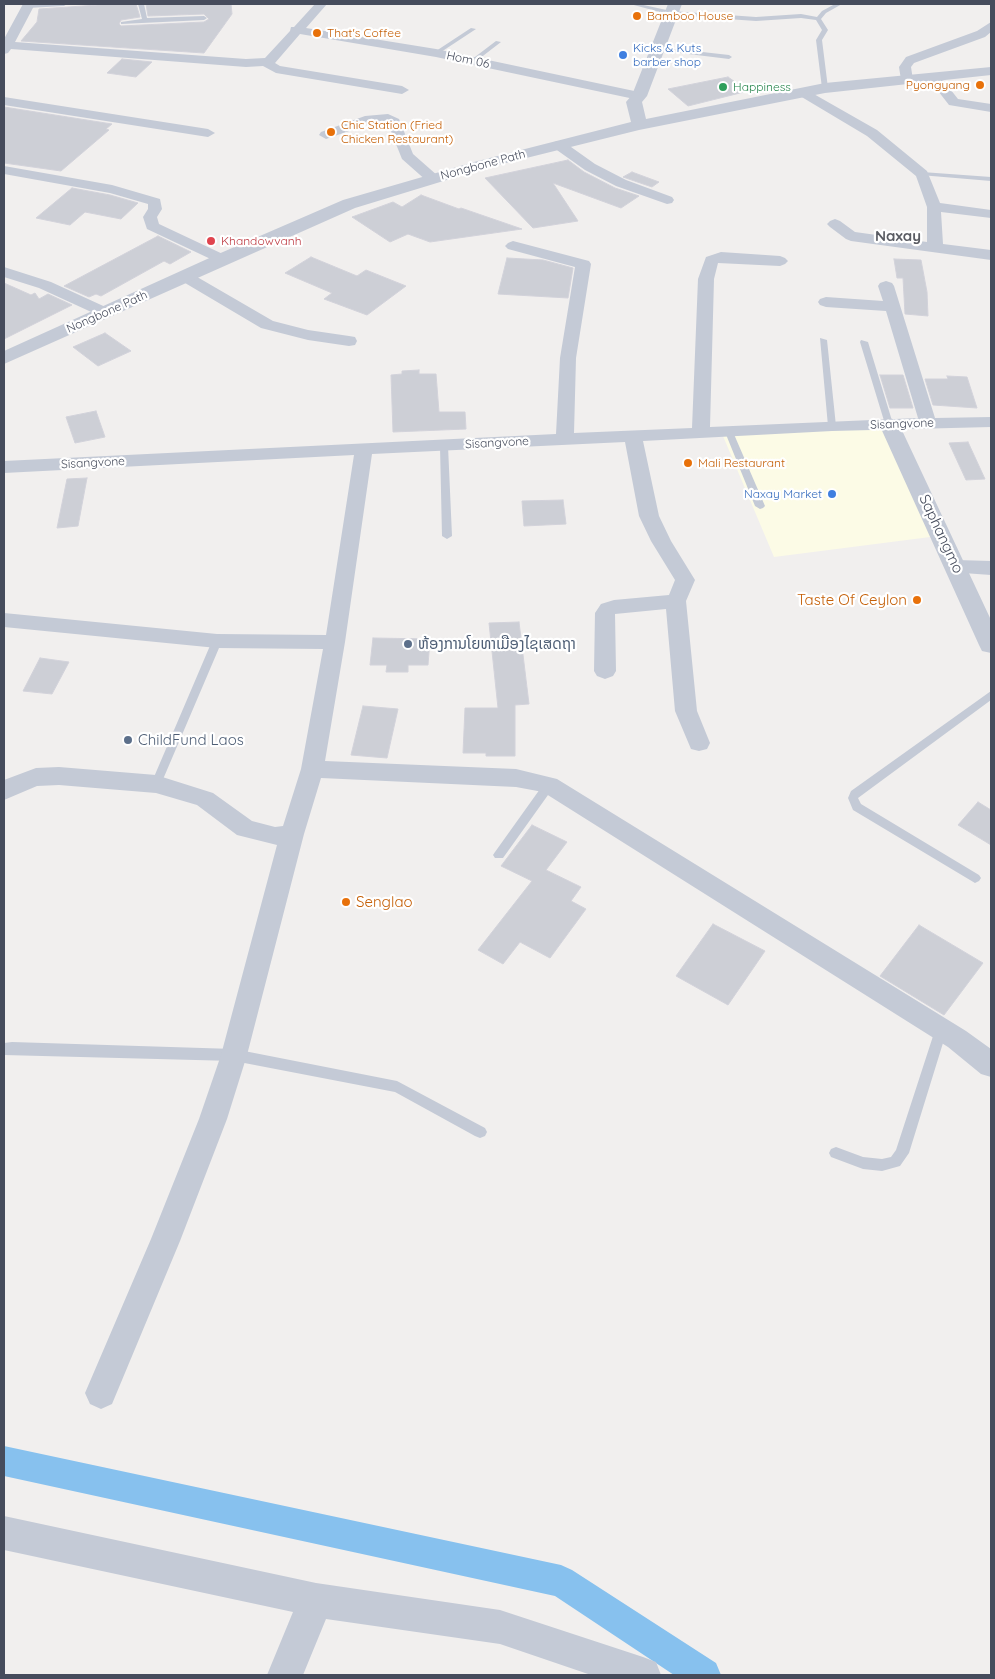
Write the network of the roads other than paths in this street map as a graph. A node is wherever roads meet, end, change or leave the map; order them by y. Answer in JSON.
{"nodes":[{"id":1,"x":64,"y":4,"type":"edge"},
{"id":2,"x":141,"y":4,"type":"edge"},
{"id":3,"x":321,"y":4,"type":"edge"},
{"id":4,"x":633,"y":4,"type":"edge"},
{"id":5,"x":839,"y":4,"type":"edge"},
{"id":6,"x":28,"y":5,"type":"edge"},
{"id":7,"x":673,"y":8,"type":"edge"},
{"id":8,"x":204,"y":18,"type":"dead end"},
{"id":9,"x":818,"y":19,"type":"junction"},
{"id":10,"x":145,"y":20,"type":"junction"},
{"id":11,"x":123,"y":23,"type":"dead end"},
{"id":12,"x":991,"y":26,"type":"edge"},
{"id":13,"x":473,"y":29,"type":"dead end"},
{"id":14,"x":295,"y":30,"type":"junction"},
{"id":15,"x":498,"y":42,"type":"dead end"},
{"id":16,"x":6,"y":48,"type":"edge"},
{"id":17,"x":658,"y":49,"type":"junction"},
{"id":18,"x":436,"y":53,"type":"junction"},
{"id":19,"x":729,"y":57,"type":"dead end"},
{"id":20,"x":269,"y":61,"type":"junction"},
{"id":21,"x":472,"y":61,"type":"junction"},
{"id":22,"x":991,"y":71,"type":"edge"},
{"id":23,"x":934,"y":78,"type":"junction"},
{"id":24,"x":907,"y":80,"type":"junction"},
{"id":25,"x":825,"y":88,"type":"junction"},
{"id":26,"x":402,"y":90,"type":"dead end"},
{"id":27,"x":805,"y":93,"type":"junction"},
{"id":28,"x":636,"y":99,"type":"junction"},
{"id":29,"x":4,"y":101,"type":"edge"},
{"id":30,"x":991,"y":108,"type":"edge"},
{"id":31,"x":658,"y":121,"type":"junction"},
{"id":32,"x":639,"y":125,"type":"junction"},
{"id":33,"x":208,"y":133,"type":"dead end"},
{"id":34,"x":605,"y":133,"type":"junction"},
{"id":35,"x":326,"y":135,"type":"dead end"},
{"id":36,"x":559,"y":145,"type":"junction"},
{"id":37,"x":4,"y":170,"type":"edge"},
{"id":38,"x":922,"y":174,"type":"junction"},
{"id":39,"x":433,"y":179,"type":"junction"},
{"id":40,"x":991,"y":179,"type":"edge"},
{"id":41,"x":667,"y":200,"type":"dead end"},
{"id":42,"x":934,"y":207,"type":"junction"},
{"id":43,"x":991,"y":214,"type":"edge"},
{"id":44,"x":835,"y":224,"type":"dead end"},
{"id":45,"x":513,"y":246,"type":"dead end"},
{"id":46,"x":936,"y":246,"type":"junction"},
{"id":47,"x":991,"y":255,"type":"edge"},
{"id":48,"x":222,"y":259,"type":"junction"},
{"id":49,"x":780,"y":261,"type":"dead end"},
{"id":50,"x":4,"y":272,"type":"edge"},
{"id":51,"x":186,"y":277,"type":"junction"},
{"id":52,"x":886,"y":286,"type":"dead end"},
{"id":53,"x":826,"y":302,"type":"dead end"},
{"id":54,"x":892,"y":307,"type":"junction"},
{"id":55,"x":106,"y":313,"type":"junction"},
{"id":56,"x":823,"y":340,"type":"dead end"},
{"id":57,"x":349,"y":341,"type":"dead end"},
{"id":58,"x":864,"y":342,"type":"dead end"},
{"id":59,"x":4,"y":358,"type":"edge"},
{"id":60,"x":991,"y":422,"type":"edge"},
{"id":61,"x":928,"y":423,"type":"junction"},
{"id":62,"x":889,"y":424,"type":"junction"},
{"id":63,"x":832,"y":426,"type":"junction"},
{"id":64,"x":729,"y":432,"type":"junction"},
{"id":65,"x":701,"y":434,"type":"junction"},
{"id":66,"x":633,"y":438,"type":"junction"},
{"id":67,"x":564,"y":439,"type":"junction"},
{"id":68,"x":444,"y":446,"type":"junction"},
{"id":69,"x":364,"y":450,"type":"junction"},
{"id":70,"x":4,"y":467,"type":"edge"},
{"id":71,"x":760,"y":506,"type":"dead end"},
{"id":72,"x":447,"y":536,"type":"dead end"},
{"id":73,"x":956,"y":567,"type":"junction"},
{"id":74,"x":991,"y":568,"type":"edge"},
{"id":75,"x":676,"y":601,"type":"junction"},
{"id":76,"x":4,"y":620,"type":"edge"},
{"id":77,"x":217,"y":641,"type":"junction"},
{"id":78,"x":335,"y":642,"type":"junction"},
{"id":79,"x":991,"y":645,"type":"edge"},
{"id":80,"x":605,"y":671,"type":"dead end"},
{"id":81,"x":991,"y":695,"type":"edge"},
{"id":82,"x":699,"y":744,"type":"dead end"},
{"id":83,"x":312,"y":770,"type":"junction"},
{"id":84,"x":156,"y":784,"type":"junction"},
{"id":85,"x":549,"y":785,"type":"junction"},
{"id":86,"x":4,"y":792,"type":"edge"},
{"id":87,"x":292,"y":834,"type":"junction"},
{"id":88,"x":499,"y":854,"type":"dead end"},
{"id":89,"x":975,"y":878,"type":"dead end"},
{"id":90,"x":941,"y":1030,"type":"junction"},
{"id":91,"x":4,"y":1049,"type":"edge"},
{"id":92,"x":234,"y":1055,"type":"junction"},
{"id":93,"x":991,"y":1065,"type":"edge"},
{"id":94,"x":480,"y":1132,"type":"dead end"},
{"id":95,"x":836,"y":1154,"type":"dead end"},
{"id":96,"x":101,"y":1394,"type":"dead end"},
{"id":97,"x":4,"y":1533,"type":"edge"},
{"id":98,"x":316,"y":1600,"type":"junction"},
{"id":99,"x":285,"y":1675,"type":"edge"},
{"id":100,"x":643,"y":1675,"type":"edge"}],
"edges":[{"from":1,"to":6,"type":"lane"},
{"from":2,"to":10,"type":"lane"},
{"from":3,"to":14,"type":"street"},
{"from":4,"to":7,"type":"lane"},
{"from":5,"to":9,"type":"lane"},
{"from":6,"to":16,"type":"street"},
{"from":7,"to":9,"type":"lane"},
{"from":7,"to":17,"type":"street"},
{"from":8,"to":10,"type":"lane"},
{"from":9,"to":25,"type":"lane"},
{"from":10,"to":11,"type":"lane"},
{"from":12,"to":24,"type":"street"},
{"from":13,"to":18,"type":"lane"},
{"from":14,"to":18,"type":"street","name":"Hom 06"},
{"from":14,"to":20,"type":"street"},
{"from":15,"to":21,"type":"lane"},
{"from":16,"to":20,"type":"street"},
{"from":17,"to":19,"type":"lane"},
{"from":17,"to":28,"type":"street"},
{"from":18,"to":21,"type":"street","name":"Hom 06"},
{"from":20,"to":26,"type":"street"},
{"from":21,"to":28,"type":"street","name":"Hom 06"},
{"from":22,"to":23,"type":"street","name":"Nongbone Path"},
{"from":23,"to":24,"type":"street","name":"Nongbone Path"},
{"from":23,"to":30,"type":"street"},
{"from":24,"to":25,"type":"street","name":"Nongbone Path"},
{"from":25,"to":27,"type":"street","name":"Nongbone Path"},
{"from":27,"to":31,"type":"street","name":"Nongbone Path"},
{"from":27,"to":38,"type":"street"},
{"from":28,"to":31,"type":"street"},
{"from":28,"to":32,"type":"street"},
{"from":28,"to":34,"type":"street"},
{"from":29,"to":33,"type":"street"},
{"from":31,"to":32,"type":"street","name":"Nongbone Path"},
{"from":32,"to":34,"type":"street","name":"Nongbone Path"},
{"from":34,"to":36,"type":"street","name":"Nongbone Path"},
{"from":35,"to":39,"type":"street"},
{"from":36,"to":39,"type":"street","name":"Nongbone Path"},
{"from":36,"to":41,"type":"street"},
{"from":37,"to":48,"type":"street"},
{"from":38,"to":40,"type":"lane"},
{"from":38,"to":42,"type":"street"},
{"from":39,"to":48,"type":"street","name":"Nongbone Path"},
{"from":42,"to":43,"type":"street"},
{"from":42,"to":46,"type":"street"},
{"from":44,"to":46,"type":"street"},
{"from":45,"to":67,"type":"street"},
{"from":46,"to":47,"type":"street"},
{"from":48,"to":51,"type":"street","name":"Nongbone Path"},
{"from":49,"to":65,"type":"street"},
{"from":50,"to":55,"type":"street"},
{"from":51,"to":55,"type":"street","name":"Nongbone Path"},
{"from":51,"to":57,"type":"street"},
{"from":52,"to":54,"type":"street"},
{"from":53,"to":54,"type":"street"},
{"from":54,"to":61,"type":"street"},
{"from":55,"to":59,"type":"street","name":"Nongbone Path"},
{"from":56,"to":63,"type":"lane"},
{"from":58,"to":62,"type":"lane"},
{"from":60,"to":61,"type":"street","name":"Sisangvone"},
{"from":61,"to":62,"type":"street","name":"Sisangvone"},
{"from":62,"to":63,"type":"street","name":"Sisangvone"},
{"from":62,"to":73,"type":"street","name":"Saphangmo"},
{"from":63,"to":64,"type":"street","name":"Sisangvone"},
{"from":64,"to":65,"type":"street","name":"Sisangvone"},
{"from":64,"to":71,"type":"lane"},
{"from":65,"to":66,"type":"street","name":"Sisangvone"},
{"from":66,"to":67,"type":"street","name":"Sisangvone"},
{"from":66,"to":75,"type":"street"},
{"from":67,"to":68,"type":"street","name":"Sisangvone"},
{"from":68,"to":69,"type":"street","name":"Sisangvone"},
{"from":68,"to":72,"type":"lane"},
{"from":69,"to":70,"type":"street","name":"Sisangvone"},
{"from":69,"to":78,"type":"street"},
{"from":73,"to":74,"type":"street"},
{"from":73,"to":79,"type":"street","name":"Saphangmo"},
{"from":75,"to":80,"type":"street"},
{"from":75,"to":82,"type":"street"},
{"from":76,"to":77,"type":"street"},
{"from":77,"to":78,"type":"street"},
{"from":77,"to":84,"type":"lane"},
{"from":78,"to":83,"type":"street"},
{"from":81,"to":89,"type":"lane"},
{"from":83,"to":85,"type":"street"},
{"from":83,"to":87,"type":"street"},
{"from":84,"to":86,"type":"street"},
{"from":84,"to":87,"type":"street"},
{"from":85,"to":88,"type":"lane"},
{"from":85,"to":90,"type":"street"},
{"from":87,"to":92,"type":"street"},
{"from":90,"to":93,"type":"street"},
{"from":90,"to":95,"type":"lane"},
{"from":91,"to":92,"type":"lane"},
{"from":92,"to":94,"type":"lane"},
{"from":92,"to":96,"type":"street"},
{"from":97,"to":98,"type":"street"},
{"from":98,"to":99,"type":"street"},
{"from":98,"to":100,"type":"street"}]}
